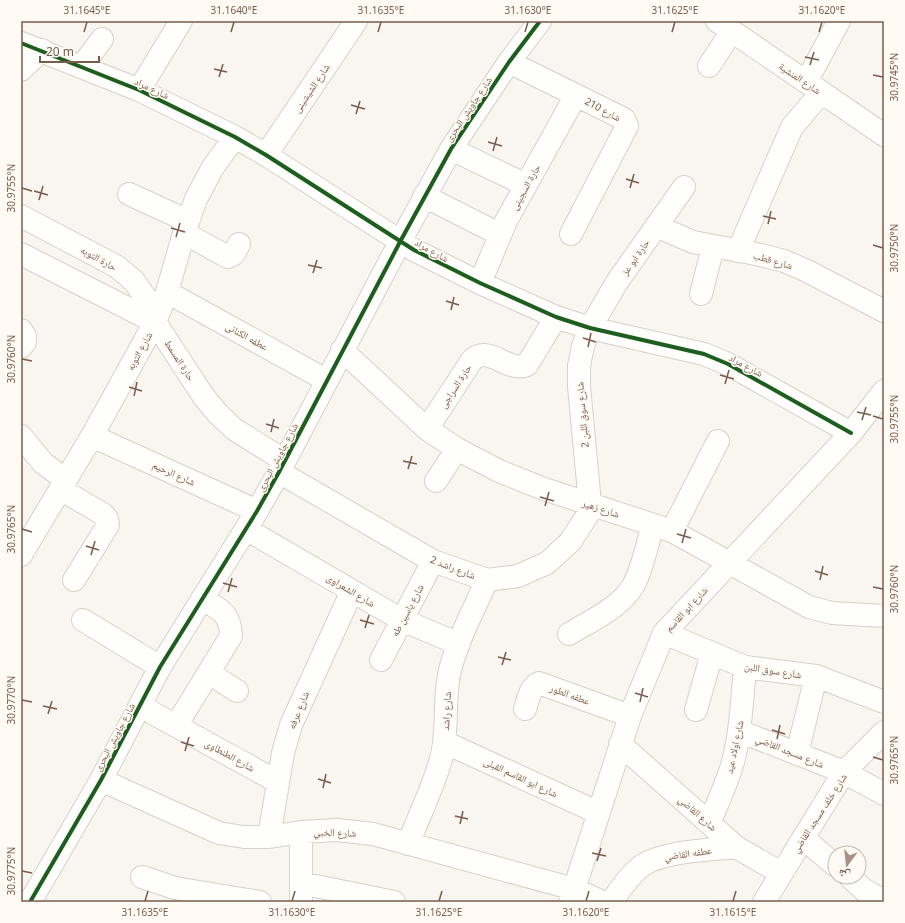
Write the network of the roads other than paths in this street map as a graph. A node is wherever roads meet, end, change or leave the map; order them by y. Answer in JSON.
{"nodes":[{"id":1,"x":180,"y":21,"type":"edge"},
{"id":2,"x":356,"y":21,"type":"edge"},
{"id":3,"x":540,"y":21,"type":"edge"},
{"id":4,"x":839,"y":21,"type":"edge"},
{"id":5,"x":724,"y":26,"type":"edge"},
{"id":6,"x":102,"y":39,"type":"dead end"},
{"id":7,"x":21,"y":43,"type":"edge"},
{"id":8,"x":42,"y":50,"type":"junction"},
{"id":9,"x":509,"y":62,"type":"junction"},
{"id":10,"x":82,"y":66,"type":"junction"},
{"id":11,"x":710,"y":66,"type":"dead end"},
{"id":12,"x":21,"y":70,"type":"edge"},
{"id":13,"x":814,"y":88,"type":"junction"},
{"id":14,"x":139,"y":90,"type":"junction"},
{"id":15,"x":576,"y":95,"type":"junction"},
{"id":16,"x":884,"y":135,"type":"edge"},
{"id":17,"x":235,"y":137,"type":"junction"},
{"id":18,"x":451,"y":149,"type":"junction"},
{"id":19,"x":266,"y":155,"type":"junction"},
{"id":20,"x":526,"y":185,"type":"junction"},
{"id":21,"x":684,"y":187,"type":"dead end"},
{"id":22,"x":129,"y":194,"type":"dead end"},
{"id":23,"x":424,"y":196,"type":"junction"},
{"id":24,"x":21,"y":216,"type":"edge"},
{"id":25,"x":656,"y":226,"type":"junction"},
{"id":26,"x":186,"y":227,"type":"junction"},
{"id":27,"x":499,"y":234,"type":"junction"},
{"id":28,"x":571,"y":234,"type":"dead end"},
{"id":29,"x":401,"y":240,"type":"junction"},
{"id":30,"x":239,"y":244,"type":"dead end"},
{"id":31,"x":713,"y":247,"type":"junction"},
{"id":32,"x":738,"y":251,"type":"junction"},
{"id":33,"x":21,"y":254,"type":"edge"},
{"id":34,"x":480,"y":283,"type":"junction"},
{"id":35,"x":167,"y":292,"type":"junction"},
{"id":36,"x":701,"y":294,"type":"dead end"},
{"id":37,"x":884,"y":311,"type":"edge"},
{"id":38,"x":556,"y":317,"type":"junction"},
{"id":39,"x":155,"y":322,"type":"junction"},
{"id":40,"x":590,"y":328,"type":"junction"},
{"id":41,"x":21,"y":330,"type":"edge"},
{"id":42,"x":21,"y":347,"type":"edge"},
{"id":43,"x":342,"y":350,"type":"junction"},
{"id":44,"x":326,"y":380,"type":"junction"},
{"id":45,"x":884,"y":391,"type":"edge"},
{"id":46,"x":427,"y":429,"type":"junction"},
{"id":47,"x":851,"y":433,"type":"junction"},
{"id":48,"x":21,"y":436,"type":"edge"},
{"id":49,"x":92,"y":436,"type":"junction"},
{"id":50,"x":718,"y":441,"type":"dead end"},
{"id":51,"x":457,"y":449,"type":"junction"},
{"id":52,"x":282,"y":467,"type":"junction"},
{"id":53,"x":436,"y":481,"type":"dead end"},
{"id":54,"x":63,"y":484,"type":"junction"},
{"id":55,"x":592,"y":505,"type":"junction"},
{"id":56,"x":252,"y":520,"type":"junction"},
{"id":57,"x":29,"y":523,"type":"edge"},
{"id":58,"x":662,"y":528,"type":"junction"},
{"id":59,"x":22,"y":553,"type":"edge"},
{"id":60,"x":433,"y":561,"type":"junction"},
{"id":61,"x":730,"y":562,"type":"junction"},
{"id":62,"x":74,"y":580,"type":"dead end"},
{"id":63,"x":487,"y":580,"type":"junction"},
{"id":64,"x":352,"y":591,"type":"junction"},
{"id":65,"x":202,"y":599,"type":"junction"},
{"id":66,"x":884,"y":616,"type":"edge"},
{"id":67,"x":83,"y":620,"type":"dead end"},
{"id":68,"x":402,"y":620,"type":"junction"},
{"id":69,"x":664,"y":633,"type":"junction"},
{"id":70,"x":569,"y":634,"type":"dead end"},
{"id":71,"x":459,"y":644,"type":"junction"},
{"id":72,"x":712,"y":653,"type":"junction"},
{"id":73,"x":381,"y":660,"type":"dead end"},
{"id":74,"x":160,"y":667,"type":"junction"},
{"id":75,"x":745,"y":667,"type":"junction"},
{"id":76,"x":209,"y":673,"type":"junction"},
{"id":77,"x":816,"y":676,"type":"junction"},
{"id":78,"x":238,"y":691,"type":"dead end"},
{"id":79,"x":884,"y":702,"type":"edge"},
{"id":80,"x":140,"y":706,"type":"junction"},
{"id":81,"x":525,"y":709,"type":"dead end"},
{"id":82,"x":696,"y":710,"type":"dead end"},
{"id":83,"x":630,"y":716,"type":"junction"},
{"id":84,"x":176,"y":726,"type":"junction"},
{"id":85,"x":739,"y":731,"type":"junction"},
{"id":86,"x":884,"y":732,"type":"edge"},
{"id":87,"x":444,"y":742,"type":"junction"},
{"id":88,"x":620,"y":744,"type":"junction"},
{"id":89,"x":797,"y":754,"type":"junction"},
{"id":90,"x":844,"y":772,"type":"junction"},
{"id":91,"x":101,"y":780,"type":"junction"},
{"id":92,"x":278,"y":782,"type":"junction"},
{"id":93,"x":884,"y":794,"type":"edge"},
{"id":94,"x":598,"y":813,"type":"junction"},
{"id":95,"x":710,"y":823,"type":"junction"},
{"id":96,"x":300,"y":832,"type":"junction"},
{"id":97,"x":269,"y":837,"type":"junction"},
{"id":98,"x":803,"y":838,"type":"junction"},
{"id":99,"x":408,"y":844,"type":"junction"},
{"id":100,"x":736,"y":847,"type":"junction"},
{"id":101,"x":827,"y":858,"type":"edge"},
{"id":102,"x":781,"y":874,"type":"junction"},
{"id":103,"x":142,"y":877,"type":"dead end"},
{"id":104,"x":859,"y":885,"type":"edge"},
{"id":105,"x":301,"y":893,"type":"edge"},
{"id":106,"x":28,"y":896,"type":"edge"},
{"id":107,"x":572,"y":896,"type":"edge"},
{"id":108,"x":253,"y":901,"type":"edge"},
{"id":109,"x":884,"y":901,"type":"edge"},
{"id":110,"x":394,"y":902,"type":"edge"},
{"id":111,"x":602,"y":902,"type":"edge"},
{"id":112,"x":611,"y":902,"type":"edge"},
{"id":113,"x":764,"y":902,"type":"edge"}],
"edges":[{"from":1,"to":14,"type":"street"},
{"from":2,"to":19,"type":"street","name":"شارع الشيشينى"},
{"from":3,"to":9,"type":"street","name":"شارع جاويش البحرى"},
{"from":4,"to":13,"type":"street"},
{"from":5,"to":11,"type":"street"},
{"from":5,"to":13,"type":"street","name":"شارع المنشية"},
{"from":6,"to":10,"type":"street"},
{"from":7,"to":8,"type":"street","name":"شارع مراد"},
{"from":8,"to":10,"type":"street","name":"شارع مراد"},
{"from":8,"to":12,"type":"street"},
{"from":9,"to":15,"type":"street","name":"شارع 210"},
{"from":9,"to":18,"type":"street","name":"شارع جاويش البحرى"},
{"from":10,"to":14,"type":"street","name":"شارع مراد"},
{"from":13,"to":16,"type":"street","name":"شارع المنشية"},
{"from":13,"to":32,"type":"street"},
{"from":14,"to":17,"type":"street","name":"شارع مراد"},
{"from":15,"to":20,"type":"street","name":"حارة السجينى"},
{"from":15,"to":28,"type":"street","name":"شارع 210"},
{"from":17,"to":19,"type":"street","name":"شارع مراد"},
{"from":17,"to":26,"type":"street","name":"شارع التوبه"},
{"from":18,"to":20,"type":"street"},
{"from":18,"to":23,"type":"street","name":"شارع جاويش البحرى"},
{"from":19,"to":29,"type":"street","name":"شارع مراد"},
{"from":20,"to":27,"type":"street","name":"حارة السجينى"},
{"from":21,"to":25,"type":"street","name":"حارة ابو عز"},
{"from":22,"to":26,"type":"street"},
{"from":23,"to":27,"type":"street"},
{"from":23,"to":29,"type":"street","name":"شارع جاويش البحرى"},
{"from":24,"to":39,"type":"street","name":"حارة التوبه"},
{"from":25,"to":31,"type":"street","name":"شارع قطب"},
{"from":25,"to":40,"type":"street","name":"حارة ابو عز"},
{"from":26,"to":30,"type":"street"},
{"from":26,"to":35,"type":"street","name":"شارع التوبه"},
{"from":27,"to":34,"type":"street","name":"حارة السجينى"},
{"from":29,"to":34,"type":"street","name":"شارع مراد"},
{"from":29,"to":43,"type":"street","name":"شارع جاويش البحرى"},
{"from":31,"to":32,"type":"street","name":"شارع قطب"},
{"from":31,"to":36,"type":"street"},
{"from":32,"to":37,"type":"street","name":"شارع قطب"},
{"from":33,"to":39,"type":"street","name":"حارة المسمط"},
{"from":34,"to":38,"type":"street","name":"شارع مراد"},
{"from":35,"to":39,"type":"street","name":"شارع التوبه"},
{"from":35,"to":44,"type":"street","name":"عطفه الكنانى"},
{"from":38,"to":40,"type":"street","name":"شارع مراد"},
{"from":38,"to":46,"type":"street","name":"حارة السراجى"},
{"from":39,"to":49,"type":"street","name":"شارع التوبه"},
{"from":39,"to":52,"type":"street","name":"حارة المسمط"},
{"from":40,"to":47,"type":"street","name":"شارع مراد"},
{"from":40,"to":55,"type":"street","name":"شارع سوق اللبن 2"},
{"from":41,"to":42,"type":"street"},
{"from":43,"to":44,"type":"street","name":"شارع جاويش البحرى"},
{"from":43,"to":46,"type":"street","name":"شارع زهير"},
{"from":44,"to":52,"type":"street","name":"شارع جاويش البحرى"},
{"from":45,"to":47,"type":"street","name":"شارع ابو القاسم"},
{"from":46,"to":51,"type":"street","name":"شارع زهير"},
{"from":47,"to":61,"type":"street","name":"شارع ابو القاسم"},
{"from":48,"to":54,"type":"street"},
{"from":49,"to":54,"type":"street","name":"شارع التوبه"},
{"from":49,"to":56,"type":"street","name":"شارع الرحيم"},
{"from":50,"to":58,"type":"street"},
{"from":51,"to":53,"type":"street"},
{"from":51,"to":55,"type":"street","name":"شارع زهير"},
{"from":52,"to":56,"type":"street","name":"شارع جاويش البحرى"},
{"from":52,"to":60,"type":"street","name":"شارع راشد 2"},
{"from":54,"to":57,"type":"street","name":"شارع التوبه"},
{"from":54,"to":62,"type":"street"},
{"from":55,"to":58,"type":"street","name":"شارع زهير"},
{"from":55,"to":63,"type":"street","name":"شارع راشد 2"},
{"from":56,"to":64,"type":"street","name":"شارع الشعراوى"},
{"from":56,"to":65,"type":"street","name":"شارع جاويش البحرى"},
{"from":57,"to":59,"type":"street","name":"شارع التوبه"},
{"from":58,"to":61,"type":"street","name":"شارع زهير"},
{"from":58,"to":70,"type":"street"},
{"from":60,"to":63,"type":"street","name":"شارع راشد 2"},
{"from":60,"to":68,"type":"street","name":"شارع ياسين طه"},
{"from":61,"to":66,"type":"street","name":"شارع زهير"},
{"from":61,"to":69,"type":"street","name":"شارع ابو القاسم"},
{"from":63,"to":71,"type":"street","name":"شارع راشد"},
{"from":64,"to":68,"type":"street","name":"شارع الشعراوى"},
{"from":64,"to":92,"type":"street","name":"شارع عرفه"},
{"from":65,"to":74,"type":"street","name":"شارع جاويش البحرى"},
{"from":65,"to":76,"type":"street"},
{"from":67,"to":74,"type":"street"},
{"from":68,"to":71,"type":"street","name":"شارع الشعراوى"},
{"from":68,"to":73,"type":"street","name":"شارع ياسين طه"},
{"from":69,"to":72,"type":"street","name":"شارع سوق اللبن"},
{"from":69,"to":83,"type":"street","name":"شارع ابو القاسم"},
{"from":71,"to":87,"type":"street","name":"شارع راشد"},
{"from":72,"to":75,"type":"street","name":"شارع سوق اللبن"},
{"from":72,"to":82,"type":"street"},
{"from":74,"to":80,"type":"street","name":"شارع جاويش البحرى"},
{"from":75,"to":77,"type":"street","name":"شارع سوق اللبن"},
{"from":75,"to":85,"type":"street","name":"شارع اولاد عيد"},
{"from":76,"to":78,"type":"street"},
{"from":76,"to":84,"type":"street"},
{"from":77,"to":79,"type":"street","name":"شارع سوق اللبن"},
{"from":77,"to":89,"type":"street"},
{"from":80,"to":84,"type":"street","name":"شارع الطنطاوى"},
{"from":80,"to":91,"type":"street","name":"شارع جاويش البحرى"},
{"from":81,"to":83,"type":"street","name":"عطفه الطور"},
{"from":83,"to":88,"type":"street","name":"شارع ابو القاسم"},
{"from":84,"to":92,"type":"street","name":"شارع الطنطاوى"},
{"from":85,"to":89,"type":"street","name":"شارع مسجد القاضي"},
{"from":85,"to":95,"type":"street","name":"شارع اولاد عيد"},
{"from":86,"to":90,"type":"street","name":"شارع خلف مسجد القاضي"},
{"from":87,"to":94,"type":"street","name":"شارع ابو القاسم القبلى"},
{"from":87,"to":99,"type":"street","name":"شارع راشد"},
{"from":88,"to":94,"type":"street","name":"شارع ابو القاسم"},
{"from":88,"to":95,"type":"street","name":"شارع القاضي"},
{"from":89,"to":90,"type":"street","name":"شارع مسجد القاضي"},
{"from":90,"to":93,"type":"street","name":"شارع مسجد القاضي"},
{"from":90,"to":98,"type":"street","name":"شارع خلف مسجد القاضي"},
{"from":91,"to":97,"type":"street","name":"شارع الخبي"},
{"from":91,"to":106,"type":"street","name":"شارع جاويش البحرى"},
{"from":92,"to":97,"type":"street","name":"شارع عرفه"},
{"from":94,"to":107,"type":"street","name":"شارع ابو القاسم"},
{"from":95,"to":100,"type":"street","name":"شارع القاضي"},
{"from":96,"to":97,"type":"street","name":"شارع الخبي"},
{"from":96,"to":99,"type":"street","name":"شارع الخبي"},
{"from":96,"to":105,"type":"street"},
{"from":98,"to":101,"type":"street"},
{"from":98,"to":102,"type":"street","name":"شارع خلف مسجد القاضي"},
{"from":99,"to":107,"type":"street","name":"شارع الخبي"},
{"from":100,"to":102,"type":"street","name":"شارع القاضي"},
{"from":100,"to":112,"type":"street","name":"عطفه القاضي"},
{"from":102,"to":113,"type":"street","name":"شارع خلف مسجد القاضي"},
{"from":103,"to":108,"type":"street"},
{"from":104,"to":109,"type":"street"},
{"from":105,"to":110,"type":"street"},
{"from":107,"to":111,"type":"street","name":"شارع الخبي"}]}
